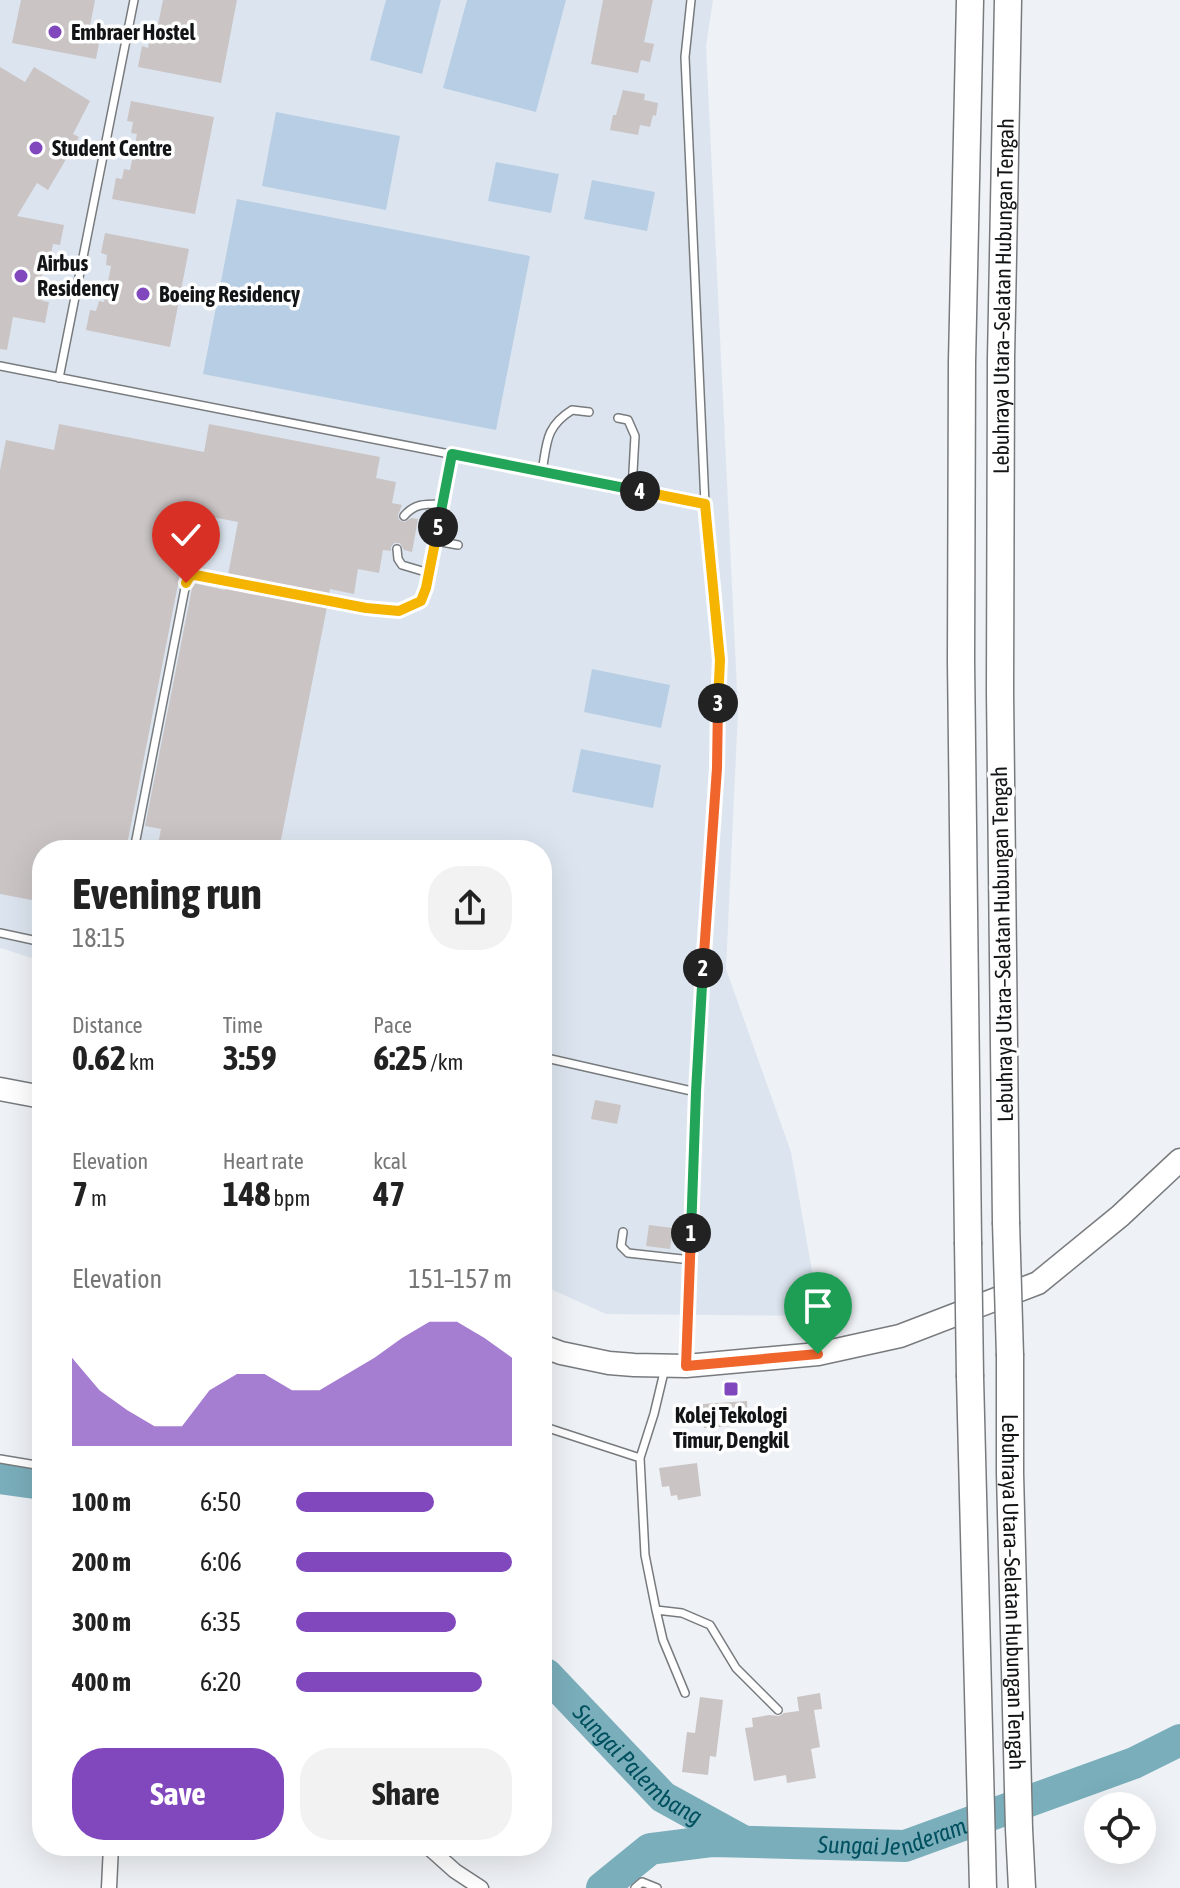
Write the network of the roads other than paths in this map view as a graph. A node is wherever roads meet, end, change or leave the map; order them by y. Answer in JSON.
{"nodes":[{"id":1,"x":134,"y":0,"type":"edge"},
{"id":2,"x":691,"y":0,"type":"edge"},
{"id":3,"x":970,"y":0,"type":"edge"},
{"id":4,"x":1008,"y":0,"type":"edge"},
{"id":5,"x":0,"y":366,"type":"edge"},
{"id":6,"x":59,"y":378,"type":"junction"},
{"id":7,"x":589,"y":412,"type":"dead end"},
{"id":8,"x":618,"y":418,"type":"dead end"},
{"id":9,"x":452,"y":454,"type":"junction"},
{"id":10,"x":542,"y":472,"type":"junction"},
{"id":11,"x":632,"y":490,"type":"junction"},
{"id":12,"x":443,"y":504,"type":"junction"},
{"id":13,"x":705,"y":504,"type":"junction"},
{"id":14,"x":404,"y":516,"type":"dead end"},
{"id":15,"x":436,"y":541,"type":"junction"},
{"id":16,"x":458,"y":545,"type":"dead end"},
{"id":17,"x":397,"y":549,"type":"dead end"},
{"id":18,"x":429,"y":573,"type":"junction"},
{"id":19,"x":136,"y":840,"type":"edge"},
{"id":20,"x":0,"y":933,"type":"edge"},
{"id":21,"x":32,"y":940,"type":"edge"},
{"id":22,"x":552,"y":1059,"type":"edge"},
{"id":23,"x":0,"y":1089,"type":"edge"},
{"id":24,"x":696,"y":1092,"type":"junction"},
{"id":25,"x":32,"y":1095,"type":"edge"},
{"id":26,"x":1178,"y":1165,"type":"edge"},
{"id":27,"x":623,"y":1232,"type":"dead end"},
{"id":28,"x":691,"y":1260,"type":"junction"},
{"id":29,"x":552,"y":1350,"type":"edge"},
{"id":30,"x":675,"y":1366,"type":"junction"},
{"id":31,"x":552,"y":1429,"type":"edge"},
{"id":32,"x":640,"y":1458,"type":"junction"},
{"id":33,"x":0,"y":1459,"type":"edge"},
{"id":34,"x":32,"y":1464,"type":"edge"},
{"id":35,"x":656,"y":1610,"type":"junction"},
{"id":36,"x":685,"y":1693,"type":"dead end"},
{"id":37,"x":778,"y":1710,"type":"dead end"},
{"id":38,"x":111,"y":1856,"type":"edge"},
{"id":39,"x":438,"y":1856,"type":"edge"},
{"id":40,"x":109,"y":1888,"type":"edge"},
{"id":41,"x":481,"y":1888,"type":"edge"},
{"id":42,"x":635,"y":1888,"type":"edge"},
{"id":43,"x":657,"y":1888,"type":"edge"},
{"id":44,"x":983,"y":1888,"type":"edge"},
{"id":45,"x":1022,"y":1888,"type":"edge"}],
"edges":[{"from":1,"to":6,"type":"lane"},
{"from":2,"to":13,"type":"lane"},
{"from":3,"to":44,"type":"highway","name":"Lebuhraya Utara–Selatan Hubungan Tengah","bridge":true},
{"from":4,"to":45,"type":"highway","name":"Lebuhraya Utara–Selatan Hubungan Tengah","bridge":true},
{"from":5,"to":6,"type":"lane"},
{"from":6,"to":9,"type":"lane"},
{"from":7,"to":10,"type":"lane"},
{"from":8,"to":11,"type":"lane"},
{"from":9,"to":10,"type":"lane"},
{"from":9,"to":12,"type":"lane"},
{"from":10,"to":11,"type":"lane"},
{"from":11,"to":13,"type":"lane"},
{"from":12,"to":14,"type":"lane"},
{"from":12,"to":15,"type":"lane"},
{"from":13,"to":24,"type":"lane"},
{"from":15,"to":16,"type":"lane"},
{"from":15,"to":18,"type":"lane"},
{"from":17,"to":18,"type":"lane"},
{"from":18,"to":19,"type":"lane"},
{"from":20,"to":21,"type":"lane"},
{"from":22,"to":24,"type":"lane"},
{"from":23,"to":25,"type":"main road"},
{"from":24,"to":28,"type":"lane"},
{"from":26,"to":30,"type":"main road"},
{"from":27,"to":28,"type":"lane"},
{"from":28,"to":30,"type":"lane"},
{"from":29,"to":30,"type":"main road"},
{"from":30,"to":32,"type":"lane"},
{"from":31,"to":32,"type":"lane"},
{"from":32,"to":35,"type":"lane"},
{"from":33,"to":34,"type":"lane"},
{"from":35,"to":36,"type":"lane"},
{"from":35,"to":37,"type":"lane"},
{"from":38,"to":40,"type":"street"},
{"from":39,"to":41,"type":"street"},
{"from":42,"to":43,"type":"lane"}]}
